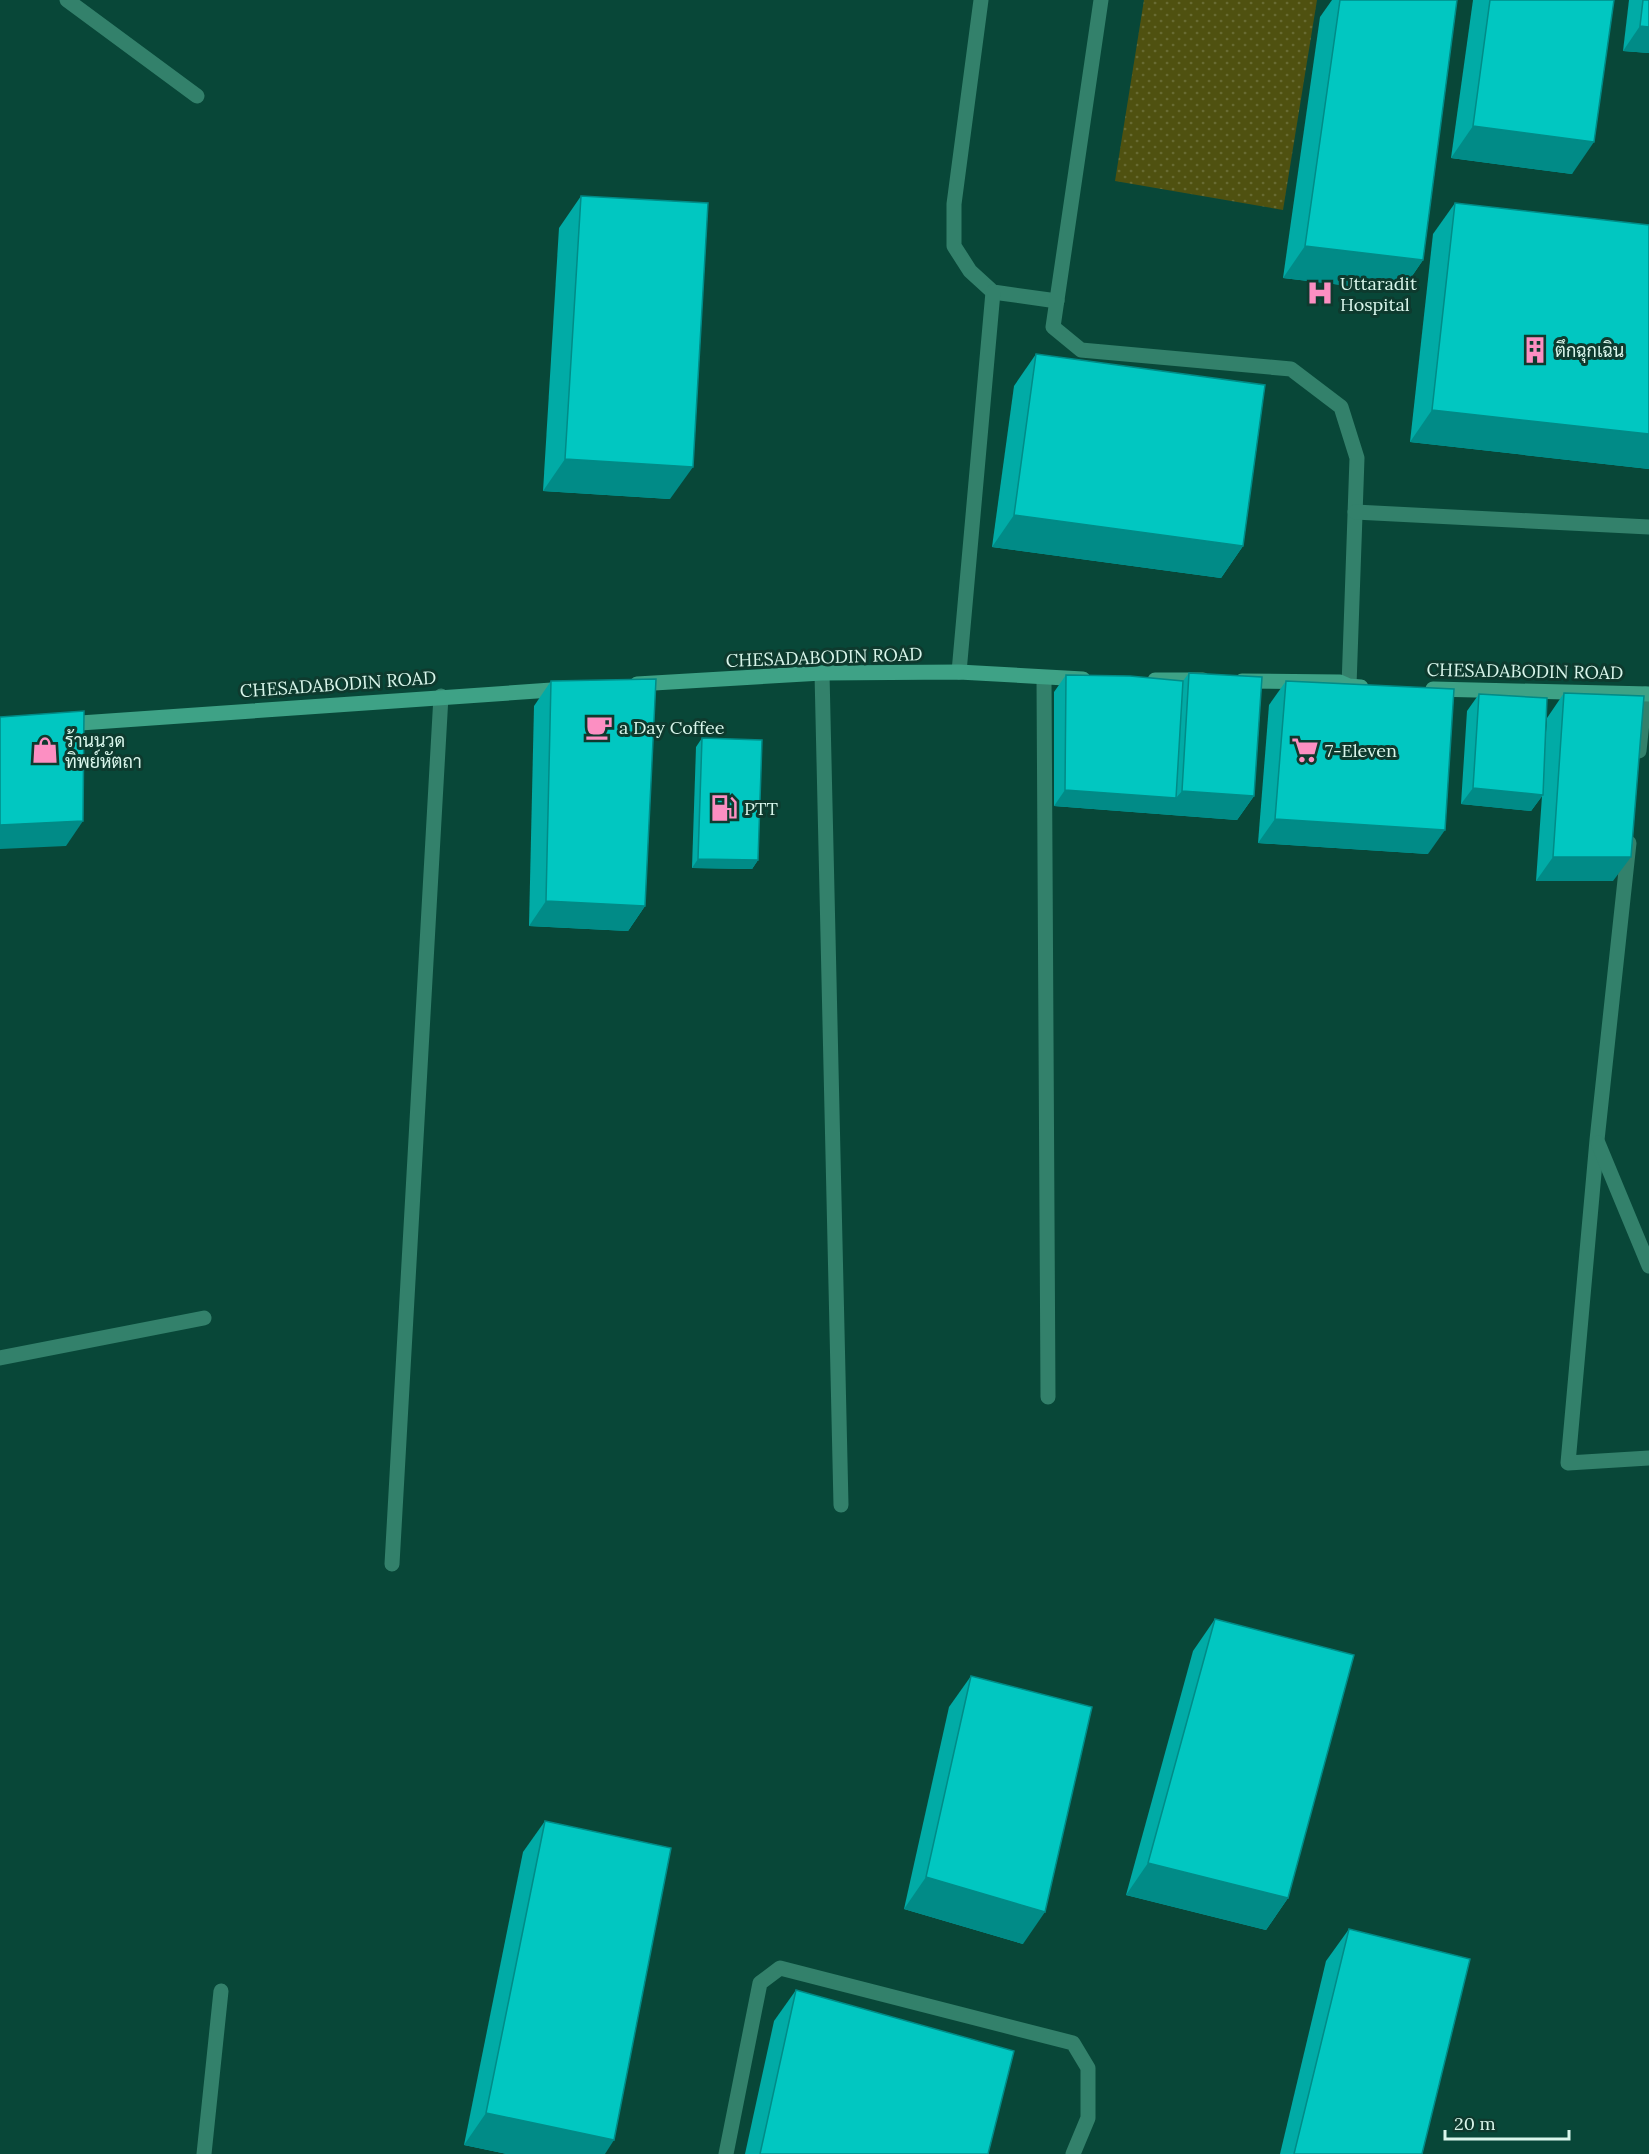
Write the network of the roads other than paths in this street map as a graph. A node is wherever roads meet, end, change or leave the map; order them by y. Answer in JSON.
{"nodes":[{"id":1,"x":66,"y":0,"type":"edge"},
{"id":2,"x":981,"y":0,"type":"edge"},
{"id":3,"x":1101,"y":0,"type":"edge"},
{"id":4,"x":197,"y":96,"type":"dead end"},
{"id":5,"x":993,"y":292,"type":"junction"},
{"id":6,"x":1057,"y":301,"type":"junction"},
{"id":7,"x":1355,"y":512,"type":"junction"},
{"id":8,"x":1649,"y":527,"type":"edge"},
{"id":9,"x":959,"y":672,"type":"junction"},
{"id":10,"x":822,"y":673,"type":"junction"},
{"id":11,"x":1044,"y":678,"type":"junction"},
{"id":12,"x":1103,"y":679,"type":"edge"},
{"id":13,"x":1139,"y":679,"type":"edge"},
{"id":14,"x":619,"y":686,"type":"edge"},
{"id":15,"x":1349,"y":686,"type":"junction"},
{"id":16,"x":1373,"y":687,"type":"edge"},
{"id":17,"x":584,"y":688,"type":"edge"},
{"id":18,"x":1420,"y":688,"type":"edge"},
{"id":19,"x":1647,"y":694,"type":"edge"},
{"id":20,"x":441,"y":696,"type":"junction"},
{"id":21,"x":48,"y":726,"type":"edge"},
{"id":22,"x":1638,"y":765,"type":"edge"},
{"id":23,"x":1631,"y":823,"type":"edge"},
{"id":24,"x":1597,"y":1140,"type":"junction"},
{"id":25,"x":1649,"y":1266,"type":"edge"},
{"id":26,"x":204,"y":1318,"type":"dead end"},
{"id":27,"x":0,"y":1358,"type":"edge"},
{"id":28,"x":1048,"y":1397,"type":"dead end"},
{"id":29,"x":1649,"y":1458,"type":"edge"},
{"id":30,"x":841,"y":1505,"type":"dead end"},
{"id":31,"x":392,"y":1564,"type":"dead end"},
{"id":32,"x":221,"y":1991,"type":"dead end"},
{"id":33,"x":204,"y":2154,"type":"edge"},
{"id":34,"x":726,"y":2154,"type":"edge"},
{"id":35,"x":1073,"y":2154,"type":"edge"}],
"edges":[{"from":1,"to":4,"type":"street"},
{"from":2,"to":5,"type":"street"},
{"from":3,"to":6,"type":"street"},
{"from":5,"to":6,"type":"street"},
{"from":5,"to":9,"type":"street"},
{"from":6,"to":7,"type":"street"},
{"from":7,"to":8,"type":"street"},
{"from":7,"to":15,"type":"street"},
{"from":9,"to":10,"type":"street","name":"CHESADABODIN ROAD"},
{"from":9,"to":11,"type":"street","name":"CHESADABODIN ROAD"},
{"from":10,"to":14,"type":"street","name":"CHESADABODIN ROAD"},
{"from":10,"to":30,"type":"street"},
{"from":11,"to":12,"type":"street","name":"CHESADABODIN ROAD"},
{"from":11,"to":28,"type":"street"},
{"from":13,"to":15,"type":"street"},
{"from":15,"to":16,"type":"street"},
{"from":17,"to":20,"type":"street","name":"CHESADABODIN ROAD"},
{"from":18,"to":19,"type":"street","name":"CHESADABODIN ROAD"},
{"from":19,"to":22,"type":"street"},
{"from":20,"to":21,"type":"street","name":"CHESADABODIN ROAD"},
{"from":20,"to":31,"type":"street"},
{"from":23,"to":24,"type":"street"},
{"from":24,"to":25,"type":"street"},
{"from":24,"to":29,"type":"street"},
{"from":26,"to":27,"type":"street"},
{"from":32,"to":33,"type":"street"},
{"from":34,"to":35,"type":"street"}]}
